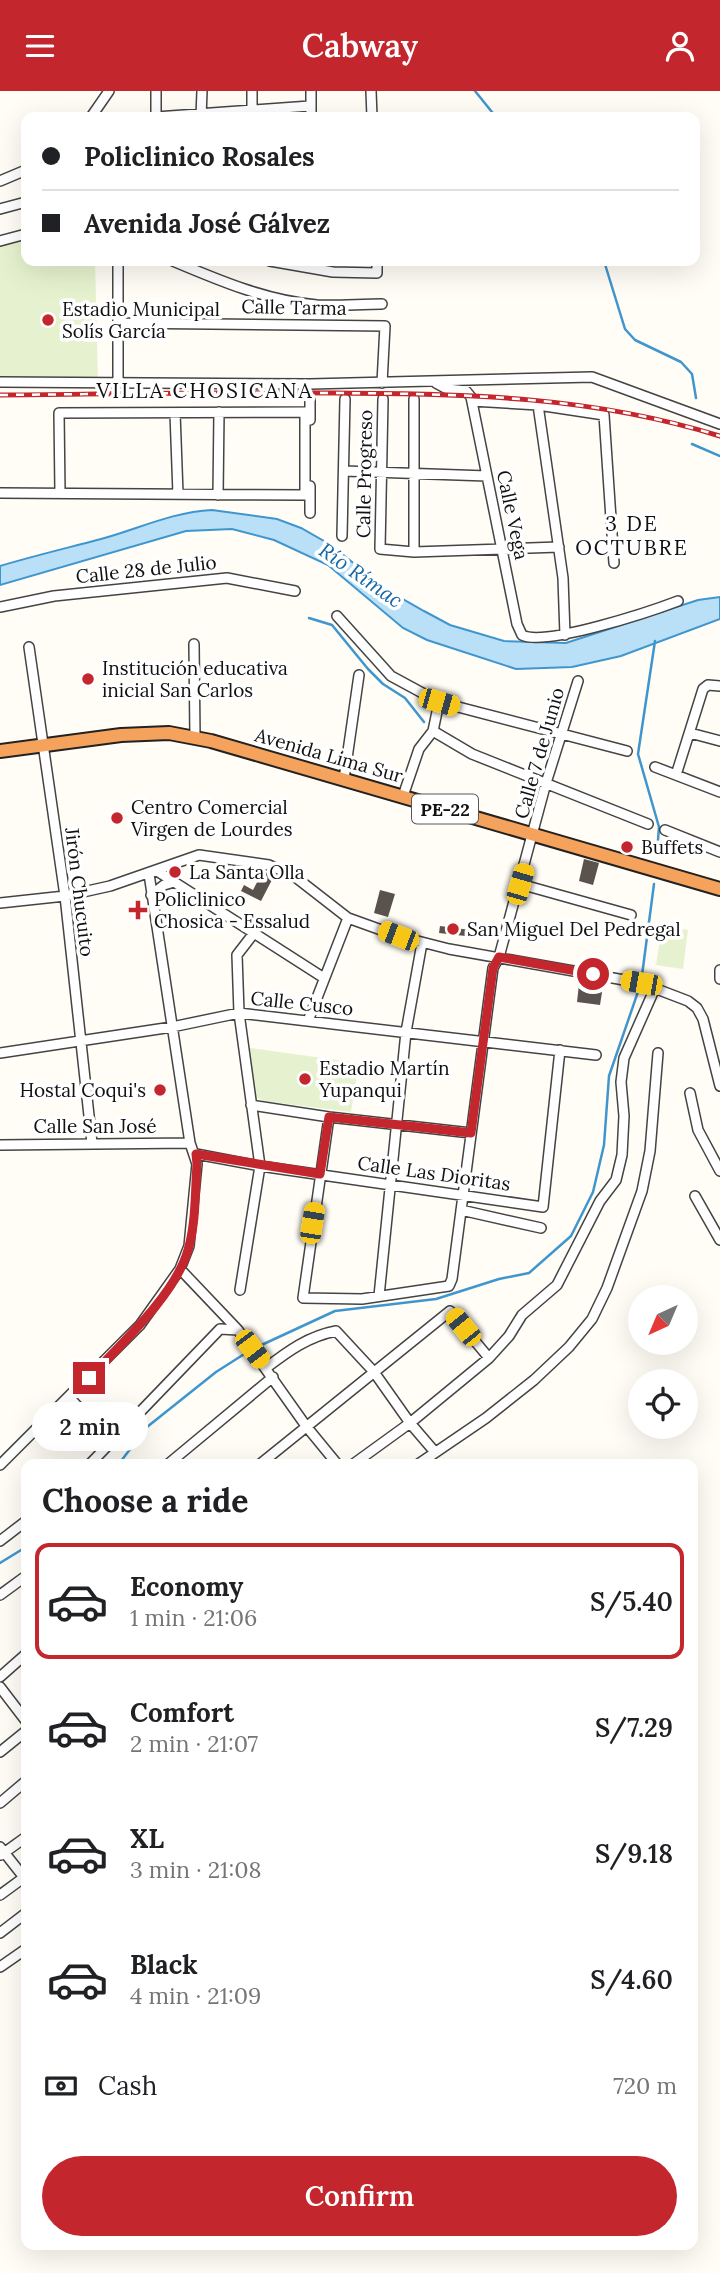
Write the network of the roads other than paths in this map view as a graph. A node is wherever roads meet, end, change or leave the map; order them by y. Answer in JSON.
{"nodes":[{"id":1,"x":109,"y":91,"type":"edge"},
{"id":2,"x":156,"y":91,"type":"edge"},
{"id":3,"x":202,"y":91,"type":"edge"},
{"id":4,"x":252,"y":91,"type":"edge"},
{"id":5,"x":311,"y":91,"type":"edge"},
{"id":6,"x":371,"y":91,"type":"edge"},
{"id":7,"x":310,"y":106,"type":"junction"},
{"id":8,"x":94,"y":112,"type":"edge"},
{"id":9,"x":156,"y":112,"type":"edge"},
{"id":10,"x":201,"y":112,"type":"edge"},
{"id":11,"x":252,"y":112,"type":"edge"},
{"id":12,"x":266,"y":112,"type":"edge"},
{"id":13,"x":311,"y":112,"type":"edge"},
{"id":14,"x":372,"y":112,"type":"edge"},
{"id":15,"x":21,"y":172,"type":"edge"},
{"id":16,"x":0,"y":181,"type":"edge"},
{"id":17,"x":21,"y":203,"type":"edge"},
{"id":18,"x":0,"y":209,"type":"edge"},
{"id":19,"x":21,"y":235,"type":"edge"},
{"id":20,"x":0,"y":241,"type":"edge"},
{"id":21,"x":118,"y":266,"type":"edge"},
{"id":22,"x":186,"y":266,"type":"edge"},
{"id":23,"x":316,"y":266,"type":"edge"},
{"id":24,"x":377,"y":266,"type":"edge"},
{"id":25,"x":382,"y":304,"type":"dead end"},
{"id":26,"x":119,"y":323,"type":"junction"},
{"id":27,"x":432,"y":381,"type":"junction"},
{"id":28,"x":0,"y":382,"type":"edge"},
{"id":29,"x":118,"y":383,"type":"junction"},
{"id":30,"x":382,"y":383,"type":"junction"},
{"id":31,"x":345,"y":399,"type":"dead end"},
{"id":32,"x":383,"y":399,"type":"dead end"},
{"id":33,"x":414,"y":399,"type":"dead end"},
{"id":34,"x":310,"y":400,"type":"dead end"},
{"id":35,"x":472,"y":401,"type":"junction"},
{"id":36,"x":538,"y":405,"type":"junction"},
{"id":37,"x":175,"y":412,"type":"junction"},
{"id":38,"x":219,"y":412,"type":"junction"},
{"id":39,"x":720,"y":424,"type":"edge"},
{"id":40,"x":344,"y":471,"type":"junction"},
{"id":41,"x":382,"y":472,"type":"junction"},
{"id":42,"x":413,"y":474,"type":"junction"},
{"id":43,"x":487,"y":476,"type":"junction"},
{"id":44,"x":0,"y":493,"type":"edge"},
{"id":45,"x":60,"y":493,"type":"junction"},
{"id":46,"x":178,"y":494,"type":"junction"},
{"id":47,"x":218,"y":495,"type":"junction"},
{"id":48,"x":310,"y":513,"type":"dead end"},
{"id":49,"x":342,"y":536,"type":"dead end"},
{"id":50,"x":559,"y":547,"type":"junction"},
{"id":51,"x":503,"y":549,"type":"junction"},
{"id":52,"x":414,"y":552,"type":"junction"},
{"id":53,"x":614,"y":563,"type":"dead end"},
{"id":54,"x":295,"y":591,"type":"dead end"},
{"id":55,"x":678,"y":601,"type":"dead end"},
{"id":56,"x":0,"y":607,"type":"edge"},
{"id":57,"x":337,"y":616,"type":"dead end"},
{"id":58,"x":565,"y":635,"type":"junction"},
{"id":59,"x":194,"y":644,"type":"dead end"},
{"id":60,"x":29,"y":647,"type":"dead end"},
{"id":61,"x":359,"y":675,"type":"dead end"},
{"id":62,"x":578,"y":681,"type":"dead end"},
{"id":63,"x":720,"y":686,"type":"edge"},
{"id":64,"x":439,"y":702,"type":"junction"},
{"id":65,"x":433,"y":731,"type":"junction"},
{"id":66,"x":690,"y":733,"type":"junction"},
{"id":67,"x":562,"y":734,"type":"junction"},
{"id":68,"x":195,"y":738,"type":"junction"},
{"id":69,"x":720,"y":741,"type":"edge"},
{"id":70,"x":43,"y":745,"type":"junction"},
{"id":71,"x":0,"y":751,"type":"edge"},
{"id":72,"x":627,"y":751,"type":"dead end"},
{"id":73,"x":655,"y":767,"type":"dead end"},
{"id":74,"x":676,"y":775,"type":"junction"},
{"id":75,"x":344,"y":779,"type":"junction"},
{"id":76,"x":546,"y":783,"type":"junction"},
{"id":77,"x":720,"y":792,"type":"edge"},
{"id":78,"x":403,"y":796,"type":"junction"},
{"id":79,"x":648,"y":824,"type":"dead end"},
{"id":80,"x":665,"y":830,"type":"dead end"},
{"id":81,"x":534,"y":835,"type":"junction"},
{"id":82,"x":720,"y":852,"type":"edge"},
{"id":83,"x":153,"y":873,"type":"junction"},
{"id":84,"x":174,"y":882,"type":"junction"},
{"id":85,"x":520,"y":884,"type":"junction"},
{"id":86,"x":720,"y":890,"type":"edge"},
{"id":87,"x":151,"y":895,"type":"junction"},
{"id":88,"x":65,"y":896,"type":"junction"},
{"id":89,"x":0,"y":903,"type":"edge"},
{"id":90,"x":631,"y":915,"type":"dead end"},
{"id":91,"x":348,"y":918,"type":"junction"},
{"id":92,"x":254,"y":933,"type":"junction"},
{"id":93,"x":422,"y":943,"type":"junction"},
{"id":94,"x":499,"y":957,"type":"junction"},
{"id":95,"x":720,"y":970,"type":"edge"},
{"id":96,"x":324,"y":978,"type":"junction"},
{"id":97,"x":720,"y":979,"type":"edge"},
{"id":98,"x":655,"y":988,"type":"junction"},
{"id":99,"x":239,"y":1013,"type":"junction"},
{"id":100,"x":308,"y":1021,"type":"junction"},
{"id":101,"x":172,"y":1027,"type":"junction"},
{"id":102,"x":406,"y":1032,"type":"junction"},
{"id":103,"x":79,"y":1040,"type":"junction"},
{"id":104,"x":483,"y":1040,"type":"junction"},
{"id":105,"x":560,"y":1050,"type":"junction"},
{"id":106,"x":0,"y":1053,"type":"edge"},
{"id":107,"x":658,"y":1053,"type":"dead end"},
{"id":108,"x":596,"y":1055,"type":"dead end"},
{"id":109,"x":720,"y":1086,"type":"edge"},
{"id":110,"x":690,"y":1093,"type":"dead end"},
{"id":111,"x":251,"y":1105,"type":"junction"},
{"id":112,"x":329,"y":1117,"type":"junction"},
{"id":113,"x":398,"y":1126,"type":"junction"},
{"id":114,"x":471,"y":1133,"type":"junction"},
{"id":115,"x":93,"y":1143,"type":"junction"},
{"id":116,"x":190,"y":1143,"type":"junction"},
{"id":117,"x":0,"y":1145,"type":"edge"},
{"id":118,"x":196,"y":1154,"type":"junction"},
{"id":119,"x":260,"y":1166,"type":"junction"},
{"id":120,"x":720,"y":1171,"type":"edge"},
{"id":121,"x":320,"y":1174,"type":"junction"},
{"id":122,"x":390,"y":1184,"type":"junction"},
{"id":123,"x":463,"y":1195,"type":"junction"},
{"id":124,"x":695,"y":1196,"type":"dead end"},
{"id":125,"x":461,"y":1210,"type":"junction"},
{"id":126,"x":541,"y":1229,"type":"dead end"},
{"id":127,"x":720,"y":1240,"type":"edge"},
{"id":128,"x":180,"y":1269,"type":"junction"},
{"id":129,"x":240,"y":1290,"type":"dead end"},
{"id":130,"x":379,"y":1296,"type":"junction"},
{"id":131,"x":238,"y":1330,"type":"junction"},
{"id":132,"x":489,"y":1358,"type":"junction"},
{"id":133,"x":266,"y":1368,"type":"junction"},
{"id":134,"x":374,"y":1372,"type":"junction"},
{"id":135,"x":273,"y":1377,"type":"junction"},
{"id":136,"x":69,"y":1397,"type":"junction"},
{"id":137,"x":410,"y":1423,"type":"junction"},
{"id":138,"x":306,"y":1426,"type":"junction"},
{"id":139,"x":111,"y":1441,"type":"junction"},
{"id":140,"x":433,"y":1451,"type":"junction"},
{"id":141,"x":94,"y":1459,"type":"edge"},
{"id":142,"x":174,"y":1459,"type":"edge"},
{"id":143,"x":266,"y":1459,"type":"edge"},
{"id":144,"x":333,"y":1459,"type":"edge"},
{"id":145,"x":360,"y":1459,"type":"edge"},
{"id":146,"x":424,"y":1459,"type":"edge"},
{"id":147,"x":0,"y":1465,"type":"edge"},
{"id":148,"x":21,"y":1525,"type":"edge"},
{"id":149,"x":0,"y":1541,"type":"edge"},
{"id":150,"x":21,"y":1580,"type":"edge"},
{"id":151,"x":0,"y":1595,"type":"edge"},
{"id":152,"x":21,"y":1658,"type":"edge"},
{"id":153,"x":0,"y":1677,"type":"edge"},
{"id":154,"x":0,"y":1687,"type":"edge"},
{"id":155,"x":21,"y":1714,"type":"edge"},
{"id":156,"x":21,"y":1735,"type":"edge"},
{"id":157,"x":0,"y":1752,"type":"edge"},
{"id":158,"x":21,"y":1785,"type":"edge"},
{"id":159,"x":0,"y":1803,"type":"edge"},
{"id":160,"x":21,"y":1840,"type":"edge"},
{"id":161,"x":2,"y":1852,"type":"edge"},
{"id":162,"x":21,"y":1873,"type":"edge"},
{"id":163,"x":21,"y":1881,"type":"edge"},
{"id":164,"x":0,"y":1895,"type":"edge"},
{"id":165,"x":21,"y":1917,"type":"edge"},
{"id":166,"x":0,"y":1933,"type":"edge"},
{"id":167,"x":21,"y":1952,"type":"edge"},
{"id":168,"x":0,"y":1967,"type":"edge"}],
"edges":[{"from":1,"to":8,"type":"street"},
{"from":2,"to":9,"type":"street"},
{"from":3,"to":10,"type":"street"},
{"from":4,"to":11,"type":"street"},
{"from":5,"to":7,"type":"street"},
{"from":6,"to":14,"type":"street"},
{"from":7,"to":12,"type":"street"},
{"from":7,"to":13,"type":"street"},
{"from":15,"to":16,"type":"street"},
{"from":17,"to":18,"type":"street"},
{"from":19,"to":20,"type":"street"},
{"from":21,"to":26,"type":"street"},
{"from":22,"to":25,"type":"street"},
{"from":23,"to":24,"type":"street"},
{"from":26,"to":29,"type":"street"},
{"from":26,"to":30,"type":"street","name":"Calle Tarma"},
{"from":27,"to":30,"type":"street"},
{"from":27,"to":35,"type":"street"},
{"from":27,"to":39,"type":"street"},
{"from":28,"to":29,"type":"street"},
{"from":29,"to":30,"type":"street"},
{"from":31,"to":40,"type":"street"},
{"from":32,"to":41,"type":"street","name":"Calle Progreso"},
{"from":33,"to":42,"type":"street"},
{"from":34,"to":48,"type":"street"},
{"from":35,"to":36,"type":"street"},
{"from":35,"to":43,"type":"street","name":"Calle Vega"},
{"from":36,"to":50,"type":"street"},
{"from":36,"to":53,"type":"street"},
{"from":37,"to":38,"type":"street"},
{"from":37,"to":45,"type":"street"},
{"from":37,"to":46,"type":"street"},
{"from":38,"to":47,"type":"street"},
{"from":38,"to":47,"type":"street"},
{"from":40,"to":41,"type":"street"},
{"from":40,"to":49,"type":"street"},
{"from":41,"to":42,"type":"street"},
{"from":41,"to":52,"type":"street","name":"Calle Progreso"},
{"from":42,"to":43,"type":"street"},
{"from":42,"to":52,"type":"street"},
{"from":43,"to":51,"type":"street","name":"Calle Vega"},
{"from":44,"to":45,"type":"street"},
{"from":45,"to":46,"type":"street"},
{"from":46,"to":47,"type":"street"},
{"from":50,"to":51,"type":"street"},
{"from":50,"to":58,"type":"street"},
{"from":51,"to":52,"type":"street"},
{"from":51,"to":58,"type":"street","name":"Calle Vega"},
{"from":54,"to":56,"type":"street","name":"Calle 28 de Julio"},
{"from":55,"to":58,"type":"street"},
{"from":57,"to":64,"type":"street"},
{"from":59,"to":68,"type":"street"},
{"from":60,"to":70,"type":"street","name":"Jirón Chucuito"},
{"from":61,"to":75,"type":"street"},
{"from":62,"to":67,"type":"street","name":"Calle 7 de Junio"},
{"from":63,"to":66,"type":"street"},
{"from":64,"to":65,"type":"street"},
{"from":64,"to":67,"type":"street"},
{"from":65,"to":76,"type":"street"},
{"from":65,"to":78,"type":"street"},
{"from":66,"to":69,"type":"street"},
{"from":66,"to":74,"type":"street"},
{"from":67,"to":72,"type":"street"},
{"from":67,"to":76,"type":"street","name":"Calle 7 de Junio"},
{"from":68,"to":70,"type":"highway","name":"Avenida Lima Sur","number":"PE-22"},
{"from":68,"to":75,"type":"highway","name":"Avenida Lima Sur","number":"PE-22"},
{"from":70,"to":71,"type":"highway","name":"Avenida Lima Sur","number":"PE-22"},
{"from":70,"to":88,"type":"street","name":"Jirón Chucuito"},
{"from":73,"to":74,"type":"street"},
{"from":74,"to":77,"type":"street"},
{"from":75,"to":78,"type":"highway","name":"Avenida Lima Sur","number":"PE-22"},
{"from":76,"to":79,"type":"street"},
{"from":76,"to":81,"type":"street","name":"Calle 7 de Junio"},
{"from":78,"to":81,"type":"highway","name":"Avenida Lima Sur","number":"PE-22"},
{"from":80,"to":82,"type":"street"},
{"from":81,"to":85,"type":"street","name":"Calle 7 de Junio"},
{"from":81,"to":86,"type":"highway","name":"Avenida Lima Sur","number":"PE-22"},
{"from":83,"to":84,"type":"street"},
{"from":83,"to":87,"type":"street"},
{"from":83,"to":88,"type":"street"},
{"from":83,"to":91,"type":"street"},
{"from":84,"to":87,"type":"street"},
{"from":84,"to":92,"type":"street"},
{"from":85,"to":90,"type":"street"},
{"from":85,"to":94,"type":"street","name":"Calle 7 de Junio"},
{"from":87,"to":101,"type":"street"},
{"from":88,"to":89,"type":"street"},
{"from":88,"to":103,"type":"street","name":"Jirón Chucuito"},
{"from":91,"to":93,"type":"street"},
{"from":91,"to":96,"type":"street"},
{"from":92,"to":96,"type":"street"},
{"from":92,"to":99,"type":"street"},
{"from":93,"to":94,"type":"street"},
{"from":93,"to":102,"type":"street"},
{"from":94,"to":98,"type":"street"},
{"from":94,"to":104,"type":"street","name":"Calle 7 de Junio"},
{"from":95,"to":97,"type":"street"},
{"from":96,"to":100,"type":"street"},
{"from":98,"to":109,"type":"street"},
{"from":98,"to":132,"type":"street"},
{"from":99,"to":100,"type":"street","name":"Calle Cusco"},
{"from":99,"to":101,"type":"street","name":"Calle Cusco"},
{"from":99,"to":111,"type":"street"},
{"from":100,"to":102,"type":"street","name":"Calle Cusco"},
{"from":101,"to":103,"type":"street","name":"Calle Cusco"},
{"from":101,"to":116,"type":"street"},
{"from":102,"to":104,"type":"street","name":"Calle Cusco"},
{"from":102,"to":113,"type":"street"},
{"from":103,"to":106,"type":"street","name":"Calle Cusco"},
{"from":103,"to":115,"type":"street","name":"Jirón Chucuito"},
{"from":104,"to":105,"type":"street","name":"Calle Cusco"},
{"from":104,"to":114,"type":"street","name":"Calle 7 de Junio"},
{"from":105,"to":108,"type":"street","name":"Calle Cusco"},
{"from":105,"to":123,"type":"street","name":"Calle Las Dioritas"},
{"from":107,"to":140,"type":"street"},
{"from":110,"to":120,"type":"street"},
{"from":111,"to":112,"type":"street"},
{"from":111,"to":119,"type":"street"},
{"from":112,"to":113,"type":"street"},
{"from":112,"to":121,"type":"street"},
{"from":113,"to":114,"type":"street"},
{"from":113,"to":122,"type":"street"},
{"from":114,"to":123,"type":"street","name":"Calle 7 de Junio"},
{"from":115,"to":116,"type":"street","name":"Calle San José"},
{"from":115,"to":117,"type":"street","name":"Calle San José"},
{"from":116,"to":118,"type":"street"},
{"from":118,"to":119,"type":"street","name":"Calle Las Dioritas"},
{"from":118,"to":128,"type":"street"},
{"from":119,"to":121,"type":"street","name":"Calle Las Dioritas"},
{"from":119,"to":129,"type":"street"},
{"from":121,"to":122,"type":"street","name":"Calle Las Dioritas"},
{"from":121,"to":130,"type":"street"},
{"from":122,"to":123,"type":"street","name":"Calle Las Dioritas"},
{"from":122,"to":130,"type":"street"},
{"from":123,"to":125,"type":"street","name":"Calle 7 de Junio"},
{"from":124,"to":127,"type":"street"},
{"from":125,"to":126,"type":"street"},
{"from":125,"to":130,"type":"street","name":"Calle 7 de Junio"},
{"from":128,"to":131,"type":"street"},
{"from":128,"to":136,"type":"street"},
{"from":131,"to":133,"type":"street"},
{"from":131,"to":139,"type":"street"},
{"from":132,"to":134,"type":"street"},
{"from":132,"to":137,"type":"street"},
{"from":133,"to":134,"type":"street"},
{"from":133,"to":135,"type":"street"},
{"from":134,"to":137,"type":"street"},
{"from":134,"to":138,"type":"street"},
{"from":135,"to":138,"type":"street"},
{"from":135,"to":142,"type":"street"},
{"from":136,"to":139,"type":"street"},
{"from":136,"to":147,"type":"street"},
{"from":137,"to":140,"type":"street"},
{"from":137,"to":145,"type":"street"},
{"from":138,"to":143,"type":"street"},
{"from":138,"to":144,"type":"street"},
{"from":139,"to":141,"type":"street"},
{"from":140,"to":146,"type":"street"},
{"from":148,"to":149,"type":"street"},
{"from":150,"to":151,"type":"street"},
{"from":152,"to":153,"type":"street"},
{"from":154,"to":155,"type":"street"},
{"from":156,"to":157,"type":"street"},
{"from":158,"to":159,"type":"street"},
{"from":160,"to":161,"type":"street"},
{"from":161,"to":162,"type":"street"},
{"from":163,"to":164,"type":"street"},
{"from":165,"to":166,"type":"street"},
{"from":167,"to":168,"type":"street"}]}
